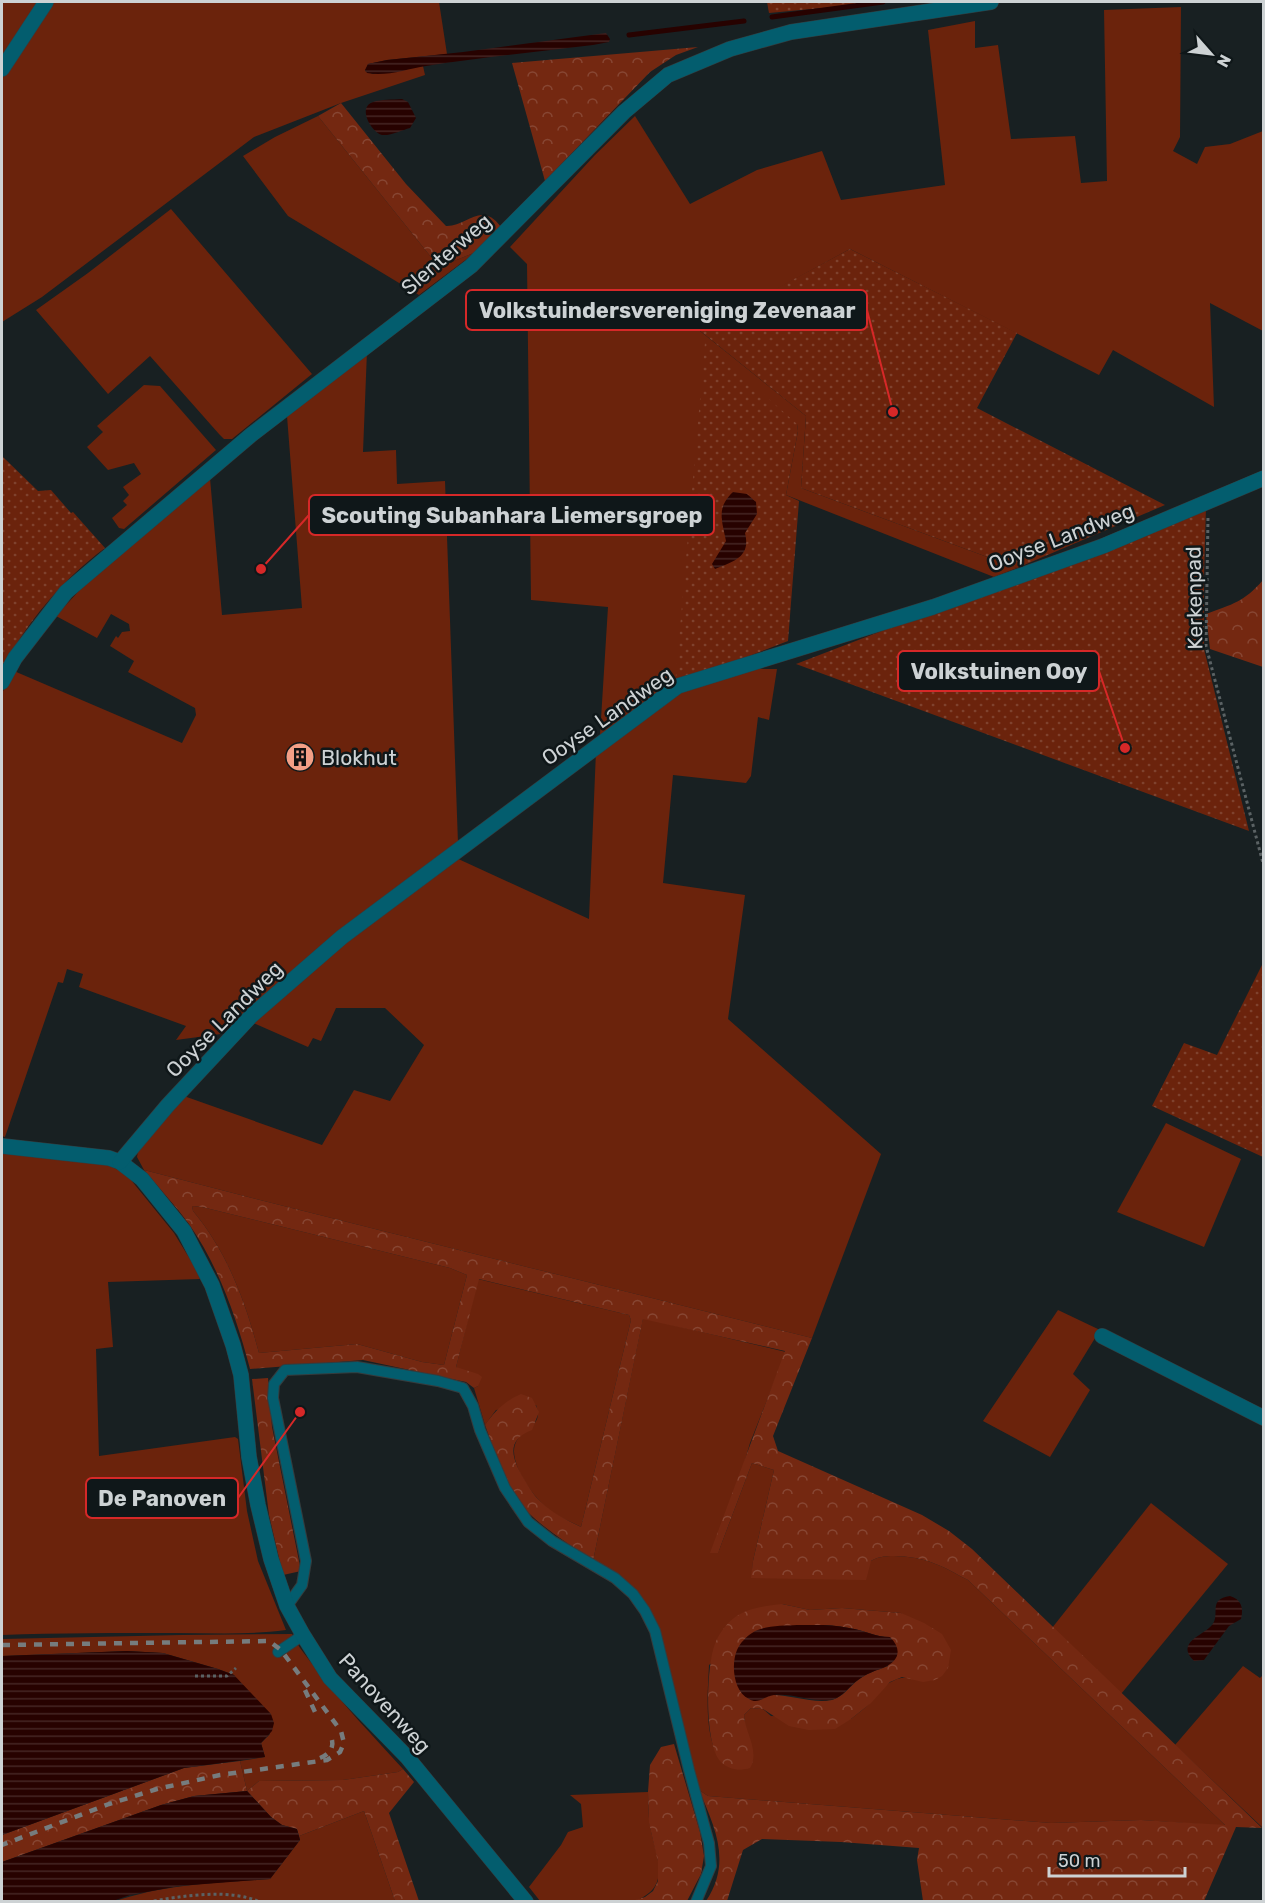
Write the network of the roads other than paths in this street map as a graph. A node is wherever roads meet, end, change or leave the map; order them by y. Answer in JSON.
{"nodes":[{"id":1,"x":46,"y":2,"type":"edge"},
{"id":2,"x":991,"y":2,"type":"edge"},
{"id":3,"x":2,"y":69,"type":"edge"},
{"id":4,"x":1263,"y":478,"type":"edge"},
{"id":5,"x":2,"y":682,"type":"edge"},
{"id":6,"x":2,"y":1146,"type":"edge"},
{"id":7,"x":120,"y":1162,"type":"junction"},
{"id":8,"x":1102,"y":1336,"type":"dead end"},
{"id":9,"x":1263,"y":1418,"type":"edge"},
{"id":10,"x":287,"y":1606,"type":"junction"},
{"id":11,"x":303,"y":1635,"type":"junction"},
{"id":12,"x":278,"y":1652,"type":"dead end"},
{"id":13,"x":526,"y":1902,"type":"edge"},
{"id":14,"x":696,"y":1902,"type":"edge"}],
"edges":[{"from":1,"to":3,"type":"street"},
{"from":2,"to":5,"type":"street","name":"Slenterweg"},
{"from":4,"to":7,"type":"street","name":"Ooyse Landweg"},
{"from":6,"to":7,"type":"street","name":"Panovenweg"},
{"from":7,"to":10,"type":"street","name":"Panovenweg"},
{"from":8,"to":9,"type":"street"},
{"from":10,"to":11,"type":"street","name":"Panovenweg"},
{"from":10,"to":14,"type":"lane"},
{"from":11,"to":12,"type":"lane"},
{"from":11,"to":13,"type":"street","name":"Panovenweg"}]}
